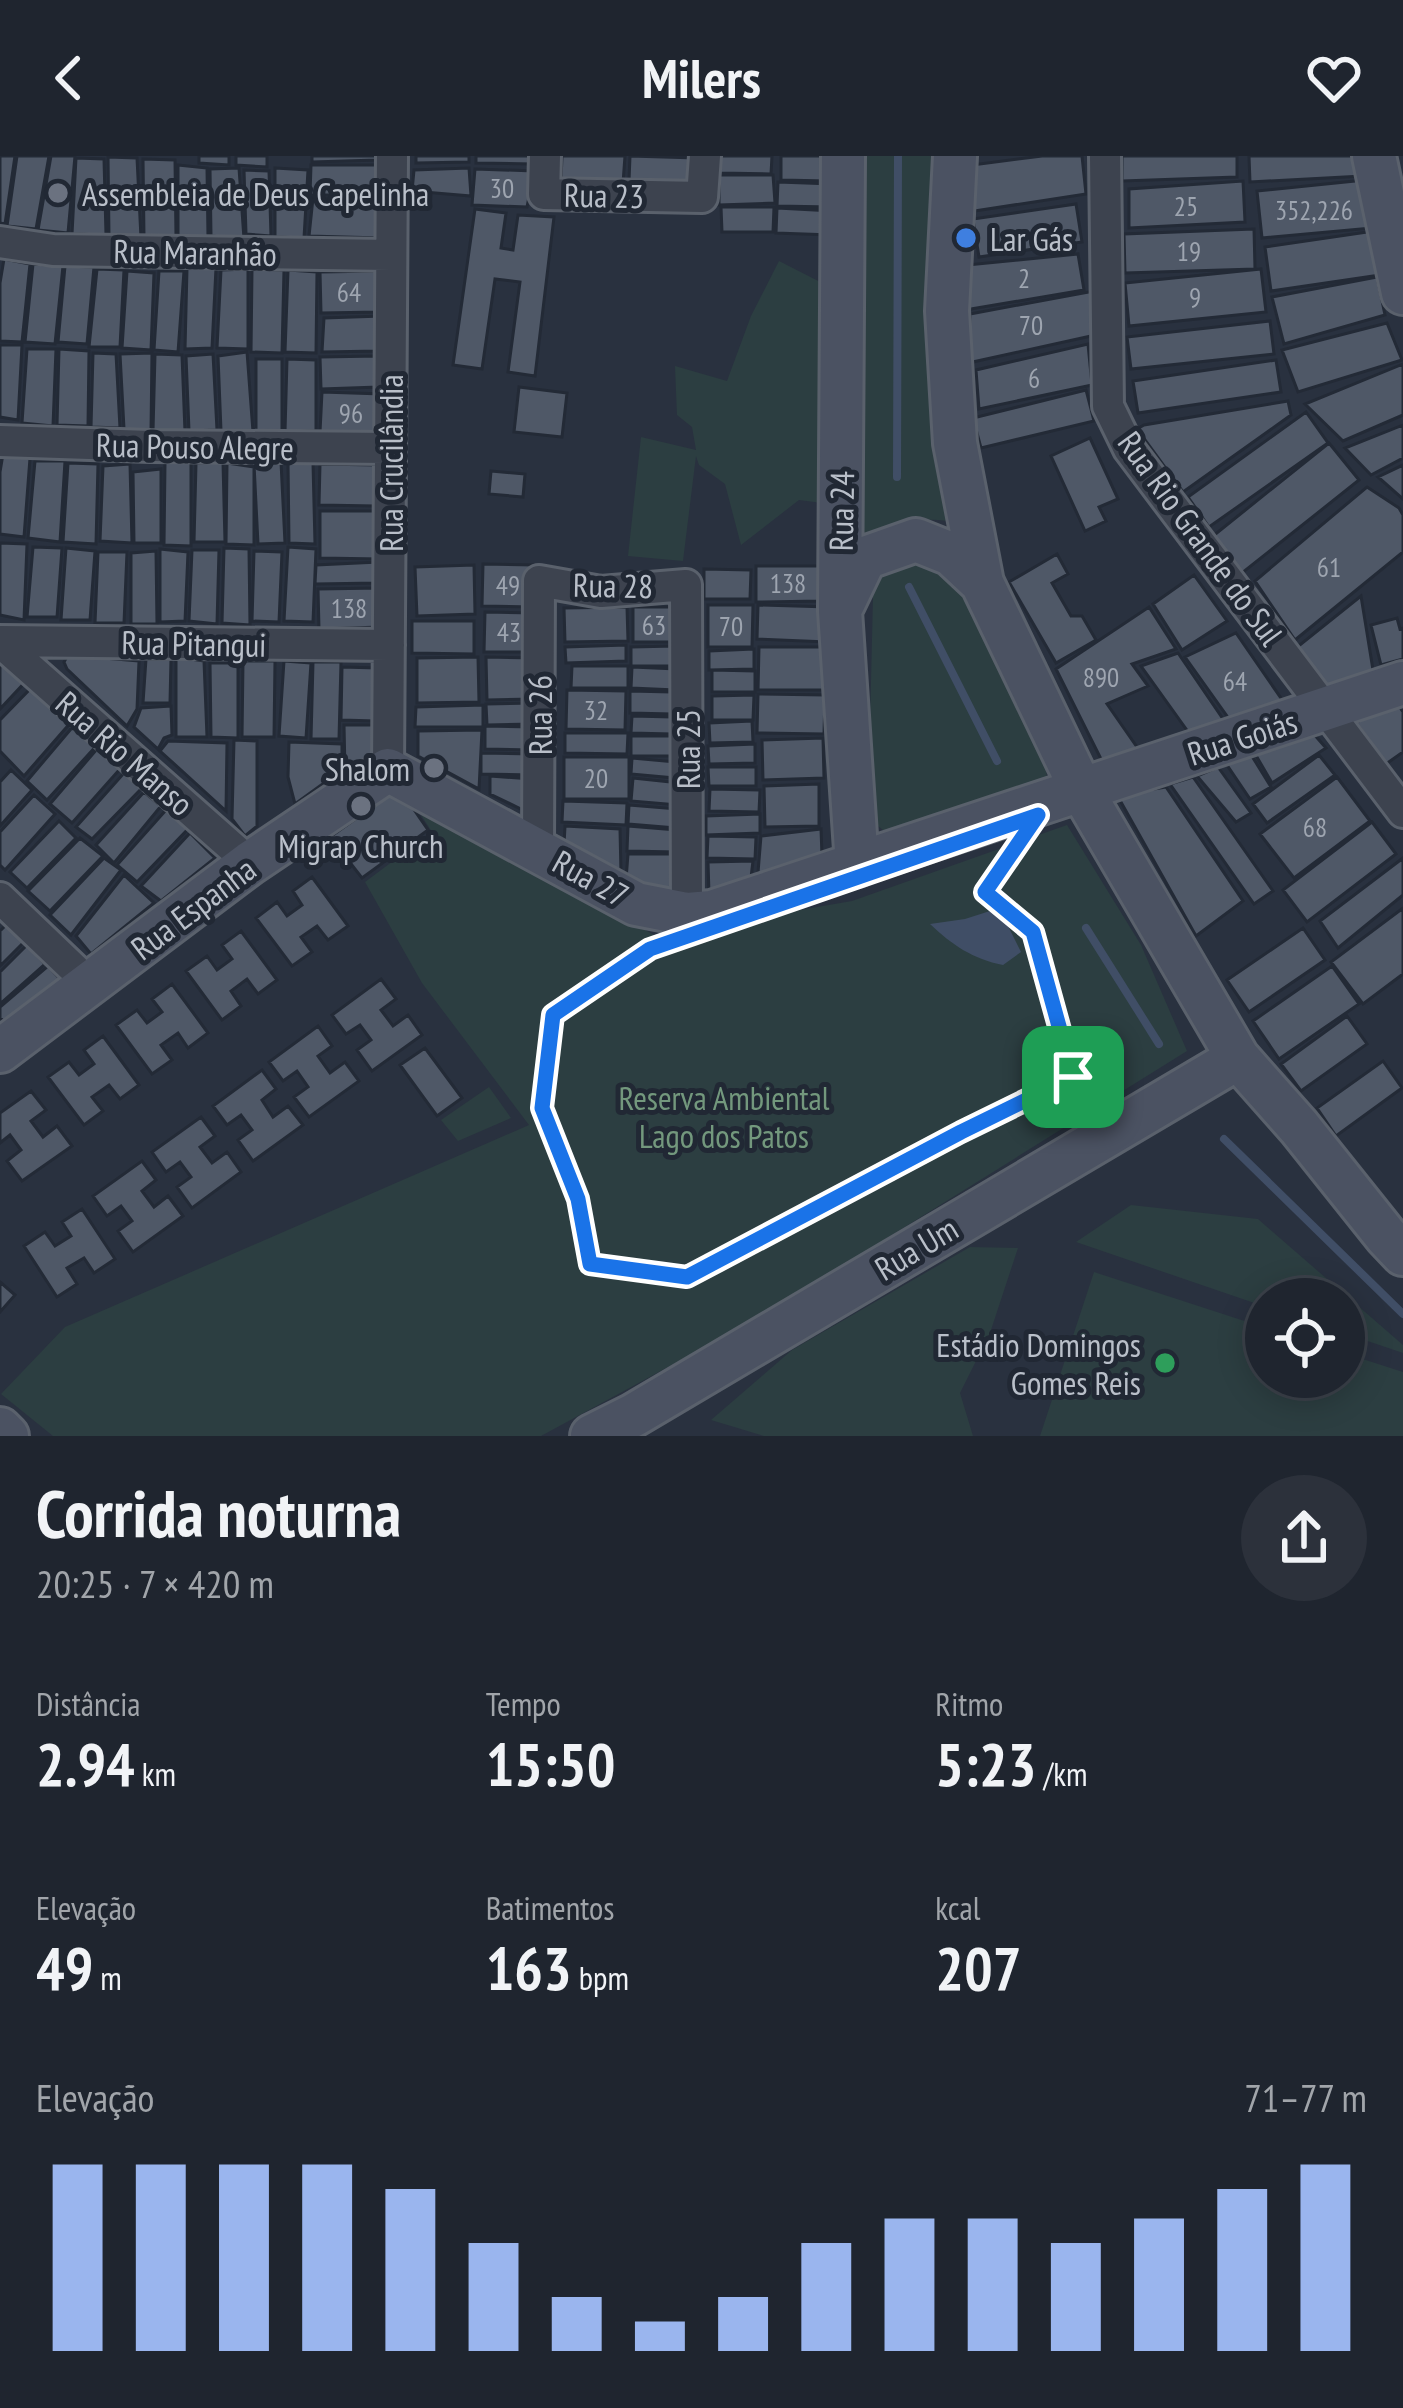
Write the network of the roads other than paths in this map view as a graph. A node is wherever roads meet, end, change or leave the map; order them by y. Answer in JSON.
{"nodes":[{"id":1,"x":392,"y":156,"type":"edge"},
{"id":2,"x":544,"y":156,"type":"edge"},
{"id":3,"x":705,"y":156,"type":"edge"},
{"id":4,"x":843,"y":156,"type":"edge"},
{"id":5,"x":955,"y":156,"type":"edge"},
{"id":6,"x":1105,"y":156,"type":"edge"},
{"id":7,"x":1373,"y":156,"type":"edge"},
{"id":8,"x":0,"y":242,"type":"edge"},
{"id":9,"x":392,"y":255,"type":"junction"},
{"id":10,"x":1403,"y":293,"type":"edge"},
{"id":11,"x":0,"y":441,"type":"edge"},
{"id":12,"x":390,"y":448,"type":"junction"},
{"id":13,"x":539,"y":581,"type":"joint"},
{"id":14,"x":982,"y":583,"type":"junction"},
{"id":15,"x":686,"y":585,"type":"joint"},
{"id":16,"x":840,"y":611,"type":"junction"},
{"id":17,"x":0,"y":642,"type":"edge"},
{"id":18,"x":389,"y":645,"type":"junction"},
{"id":19,"x":1403,"y":683,"type":"edge"},
{"id":20,"x":1328,"y":709,"type":"junction"},
{"id":21,"x":388,"y":770,"type":"junction"},
{"id":22,"x":1082,"y":791,"type":"junction"},
{"id":23,"x":1403,"y":812,"type":"edge"},
{"id":24,"x":538,"y":849,"type":"junction"},
{"id":25,"x":250,"y":863,"type":"junction"},
{"id":26,"x":857,"y":865,"type":"junction"},
{"id":27,"x":0,"y":898,"type":"edge"},
{"id":28,"x":679,"y":928,"type":"junction"},
{"id":29,"x":91,"y":985,"type":"junction"},
{"id":30,"x":0,"y":1051,"type":"edge"},
{"id":31,"x":1238,"y":1058,"type":"junction"},
{"id":32,"x":1403,"y":1253,"type":"edge"},
{"id":33,"x":643,"y":1425,"type":"edge"},
{"id":34,"x":0,"y":1429,"type":"edge"},
{"id":35,"x":8,"y":1436,"type":"edge"},
{"id":36,"x":592,"y":1436,"type":"edge"}],
"edges":[{"from":1,"to":9,"type":"street","name":"Rua Crucilândia"},
{"from":2,"to":3,"type":"street","name":"Rua 23"},
{"from":4,"to":16,"type":"street","name":"Rua 24"},
{"from":5,"to":14,"type":"street"},
{"from":6,"to":20,"type":"street","name":"Rua Rio Grande do Sul"},
{"from":7,"to":10,"type":"street"},
{"from":8,"to":9,"type":"street","name":"Rua Maranhão"},
{"from":9,"to":12,"type":"street","name":"Rua Crucilândia"},
{"from":11,"to":12,"type":"street","name":"Rua Pouso Alegre"},
{"from":12,"to":18,"type":"street","name":"Rua Crucilândia"},
{"from":13,"to":15,"type":"street","name":"Rua 28"},
{"from":13,"to":24,"type":"street","name":"Rua 26"},
{"from":14,"to":16,"type":"street"},
{"from":14,"to":22,"type":"street"},
{"from":15,"to":28,"type":"street","name":"Rua 25"},
{"from":16,"to":26,"type":"street","name":"Rua 24"},
{"from":17,"to":18,"type":"street","name":"Rua Pitangui"},
{"from":17,"to":25,"type":"street","name":"Rua Rio Manso"},
{"from":18,"to":21,"type":"street","name":"Rua Crucilândia"},
{"from":19,"to":20,"type":"street","name":"Rua Goiás"},
{"from":20,"to":22,"type":"street","name":"Rua Goiás"},
{"from":20,"to":23,"type":"street","name":"Rua Rio Grande do Sul"},
{"from":21,"to":24,"type":"street","name":"Rua 27"},
{"from":21,"to":25,"type":"street","name":"Rua Espanha"},
{"from":22,"to":26,"type":"street","name":"Rua 27"},
{"from":22,"to":31,"type":"street"},
{"from":24,"to":28,"type":"street","name":"Rua 27"},
{"from":25,"to":29,"type":"street","name":"Rua Espanha"},
{"from":26,"to":28,"type":"street","name":"Rua 27"},
{"from":27,"to":29,"type":"street"},
{"from":29,"to":30,"type":"street","name":"Rua Espanha"},
{"from":31,"to":32,"type":"street"},
{"from":31,"to":33,"type":"street","name":"Rua Um"},
{"from":33,"to":36,"type":"street","name":"Rua Um"},
{"from":34,"to":35,"type":"street"}]}
